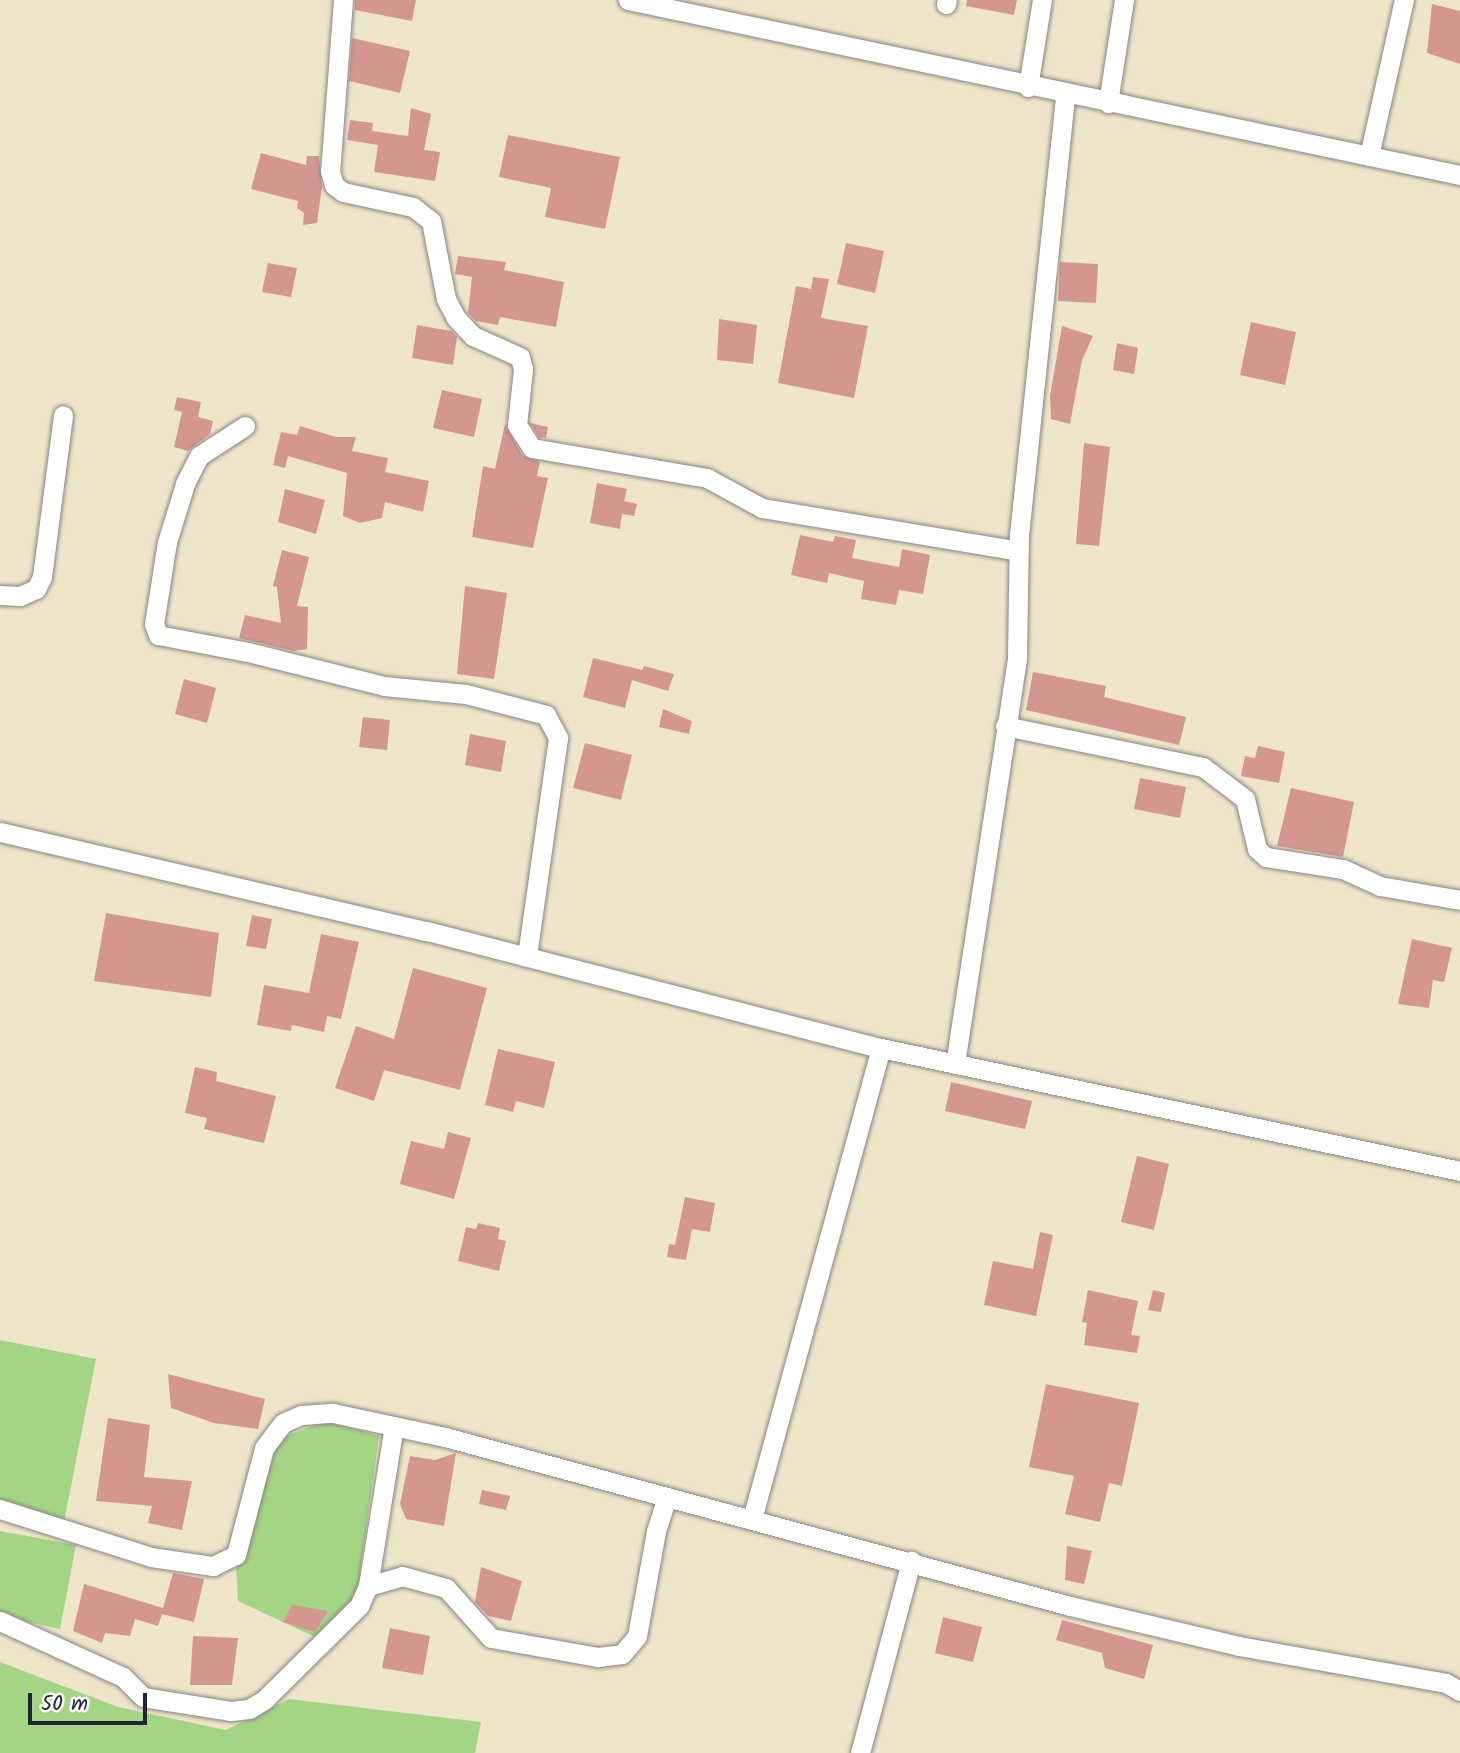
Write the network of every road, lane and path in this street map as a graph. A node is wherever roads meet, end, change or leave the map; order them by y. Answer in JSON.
{"nodes":[{"id":1,"x":343,"y":0,"type":"edge"},
{"id":2,"x":628,"y":0,"type":"edge"},
{"id":3,"x":1042,"y":0,"type":"edge"},
{"id":4,"x":1124,"y":0,"type":"edge"},
{"id":5,"x":1404,"y":0,"type":"edge"},
{"id":6,"x":1028,"y":87,"type":"junction"},
{"id":7,"x":1065,"y":94,"type":"junction"},
{"id":8,"x":1108,"y":103,"type":"junction"},
{"id":9,"x":1369,"y":156,"type":"junction"},
{"id":10,"x":1460,"y":175,"type":"edge"},
{"id":11,"x":63,"y":415,"type":"dead end"},
{"id":12,"x":244,"y":426,"type":"dead end"},
{"id":13,"x":1018,"y":551,"type":"junction"},
{"id":14,"x":0,"y":595,"type":"edge"},
{"id":15,"x":1005,"y":726,"type":"junction"},
{"id":16,"x":0,"y":832,"type":"edge"},
{"id":17,"x":1460,"y":900,"type":"edge"},
{"id":18,"x":527,"y":957,"type":"junction"},
{"id":19,"x":881,"y":1048,"type":"junction"},
{"id":20,"x":955,"y":1064,"type":"junction"},
{"id":21,"x":1460,"y":1171,"type":"edge"},
{"id":22,"x":394,"y":1426,"type":"junction"},
{"id":23,"x":666,"y":1500,"type":"junction"},
{"id":24,"x":0,"y":1509,"type":"edge"},
{"id":25,"x":752,"y":1519,"type":"junction"},
{"id":26,"x":911,"y":1561,"type":"junction"},
{"id":27,"x":369,"y":1586,"type":"junction"},
{"id":28,"x":0,"y":1621,"type":"edge"},
{"id":29,"x":1460,"y":1691,"type":"edge"},
{"id":30,"x":860,"y":1753,"type":"edge"}],
"edges":[{"from":1,"to":13,"type":"street"},
{"from":2,"to":6,"type":"street"},
{"from":3,"to":6,"type":"street"},
{"from":4,"to":8,"type":"street"},
{"from":5,"to":9,"type":"street"},
{"from":6,"to":7,"type":"street"},
{"from":7,"to":8,"type":"street"},
{"from":7,"to":13,"type":"street"},
{"from":8,"to":9,"type":"street"},
{"from":9,"to":10,"type":"street"},
{"from":11,"to":14,"type":"street"},
{"from":12,"to":18,"type":"street"},
{"from":13,"to":15,"type":"street"},
{"from":15,"to":17,"type":"street"},
{"from":15,"to":20,"type":"street"},
{"from":16,"to":18,"type":"street"},
{"from":18,"to":19,"type":"street"},
{"from":19,"to":20,"type":"street"},
{"from":19,"to":25,"type":"street"},
{"from":20,"to":21,"type":"street"},
{"from":22,"to":23,"type":"street"},
{"from":22,"to":24,"type":"street"},
{"from":22,"to":27,"type":"street"},
{"from":23,"to":25,"type":"street"},
{"from":23,"to":27,"type":"street"},
{"from":25,"to":26,"type":"street"},
{"from":26,"to":29,"type":"street"},
{"from":26,"to":30,"type":"street"},
{"from":27,"to":28,"type":"street"}]}
